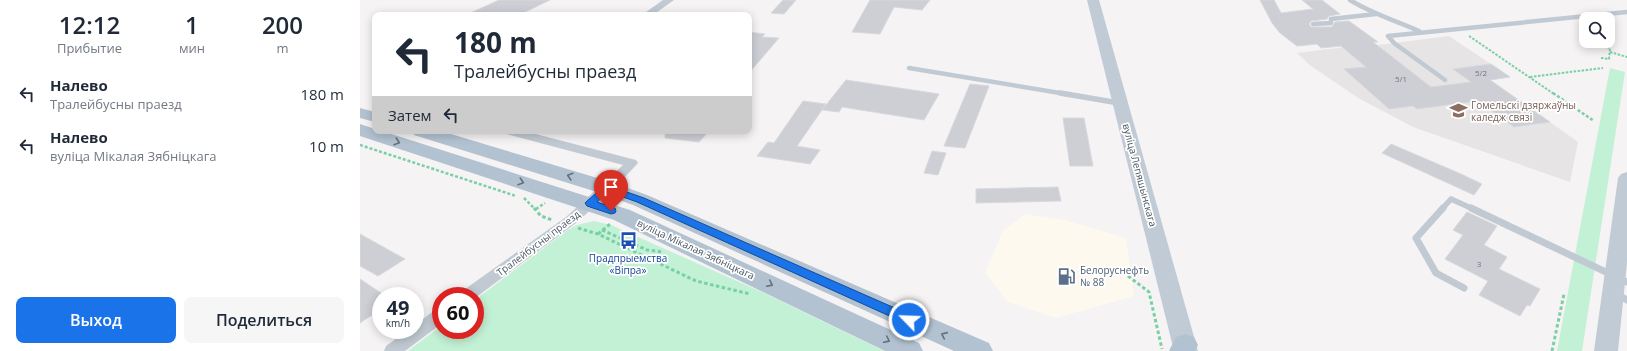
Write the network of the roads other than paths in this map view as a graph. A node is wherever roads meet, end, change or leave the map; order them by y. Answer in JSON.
{"nodes":[{"id":1,"x":669,"y":0,"type":"edge"},
{"id":2,"x":1092,"y":0,"type":"edge"},
{"id":3,"x":1350,"y":0,"type":"edge"},
{"id":4,"x":651,"y":12,"type":"edge"},
{"id":5,"x":1627,"y":12,"type":"edge"},
{"id":6,"x":1380,"y":14,"type":"junction"},
{"id":7,"x":1313,"y":24,"type":"dead end"},
{"id":8,"x":1421,"y":32,"type":"junction"},
{"id":9,"x":909,"y":68,"type":"dead end"},
{"id":10,"x":1445,"y":80,"type":"dead end"},
{"id":11,"x":1120,"y":103,"type":"junction"},
{"id":12,"x":360,"y":113,"type":"edge"},
{"id":13,"x":372,"y":116,"type":"edge"},
{"id":14,"x":360,"y":130,"type":"edge"},
{"id":15,"x":372,"y":134,"type":"edge"},
{"id":16,"x":373,"y":134,"type":"edge"},
{"id":17,"x":431,"y":134,"type":"edge"},
{"id":18,"x":532,"y":134,"type":"edge"},
{"id":19,"x":1627,"y":178,"type":"edge"},
{"id":20,"x":1627,"y":181,"type":"edge"},
{"id":21,"x":607,"y":188,"type":"junction"},
{"id":22,"x":590,"y":203,"type":"junction"},
{"id":23,"x":479,"y":287,"type":"edge"},
{"id":24,"x":1620,"y":287,"type":"edge"},
{"id":25,"x":1464,"y":288,"type":"dead end"},
{"id":26,"x":432,"y":322,"type":"edge"},
{"id":27,"x":1179,"y":350,"type":"edge"},
{"id":28,"x":392,"y":351,"type":"edge"},
{"id":29,"x":910,"y":351,"type":"edge"},
{"id":30,"x":980,"y":351,"type":"edge"},
{"id":31,"x":1606,"y":351,"type":"edge"}],
"edges":[{"from":1,"to":4,"type":"street"},
{"from":2,"to":11,"type":"main road","name":"вуліца Лепяшынскага"},
{"from":3,"to":6,"type":"lane"},
{"from":5,"to":8,"type":"lane"},
{"from":6,"to":7,"type":"lane"},
{"from":6,"to":8,"type":"lane"},
{"from":8,"to":10,"type":"lane"},
{"from":9,"to":11,"type":"lane"},
{"from":11,"to":27,"type":"main road","name":"вуліца Лепяшынскага"},
{"from":12,"to":13,"type":"main road"},
{"from":14,"to":15,"type":"main road","name":"вуліца Мікалая Зябніцкага","one_way":true},
{"from":16,"to":22,"type":"main road","name":"вуліца Мікалая Зябніцкага","one_way":true},
{"from":21,"to":17,"type":"main road","name":"вуліца Мікалая Зябніцкага","one_way":true},
{"from":18,"to":21,"type":"street","name":"Тралейбусны праезд"},
{"from":19,"to":20,"type":"main road"},
{"from":20,"to":24,"type":"main road"},
{"from":21,"to":22,"type":"street","name":"Тралейбусны праезд"},
{"from":30,"to":21,"type":"main road","name":"вуліца Мікалая Зябніцкага","one_way":true},
{"from":22,"to":23,"type":"street","name":"Тралейбусны праезд"},
{"from":22,"to":29,"type":"main road","name":"вуліца Мікалая Зябніцкага","one_way":true},
{"from":24,"to":25,"type":"lane"},
{"from":24,"to":31,"type":"main road"},
{"from":26,"to":28,"type":"street"}]}
